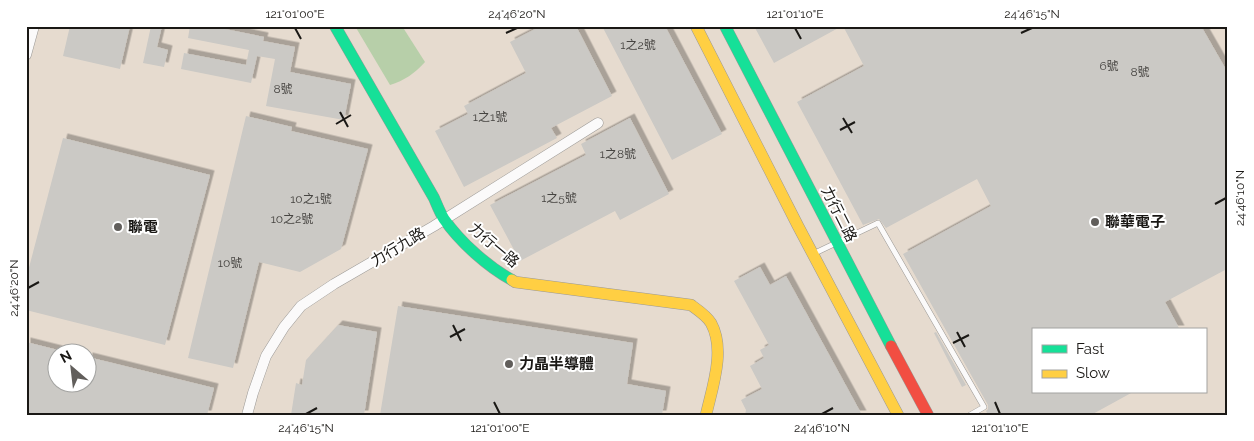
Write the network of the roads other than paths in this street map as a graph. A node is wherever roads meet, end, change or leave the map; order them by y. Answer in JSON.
{"nodes":[{"id":1,"x":34,"y":26,"type":"edge"},
{"id":2,"x":335,"y":26,"type":"edge"},
{"id":3,"x":696,"y":26,"type":"edge"},
{"id":4,"x":725,"y":26,"type":"edge"},
{"id":5,"x":26,"y":55,"type":"edge"},
{"id":6,"x":598,"y":123,"type":"dead end"},
{"id":7,"x":444,"y":219,"type":"junction"},
{"id":8,"x":836,"y":242,"type":"junction"},
{"id":9,"x":813,"y":254,"type":"junction"},
{"id":10,"x":247,"y":415,"type":"edge"},
{"id":11,"x":706,"y":415,"type":"edge"},
{"id":12,"x":898,"y":415,"type":"edge"},
{"id":13,"x":928,"y":415,"type":"edge"},
{"id":14,"x":970,"y":415,"type":"edge"}],
"edges":[{"from":1,"to":5,"type":"street"},
{"from":2,"to":7,"type":"street","name":"力行一路"},
{"from":3,"to":9,"type":"street"},
{"from":4,"to":8,"type":"street","name":"力行二路"},
{"from":6,"to":7,"type":"street","name":"力行九路"},
{"from":7,"to":10,"type":"street","name":"力行九路"},
{"from":7,"to":11,"type":"street","name":"力行一路"},
{"from":8,"to":9,"type":"lane"},
{"from":8,"to":13,"type":"street","name":"力行二路"},
{"from":8,"to":14,"type":"lane"},
{"from":9,"to":12,"type":"street"}]}
